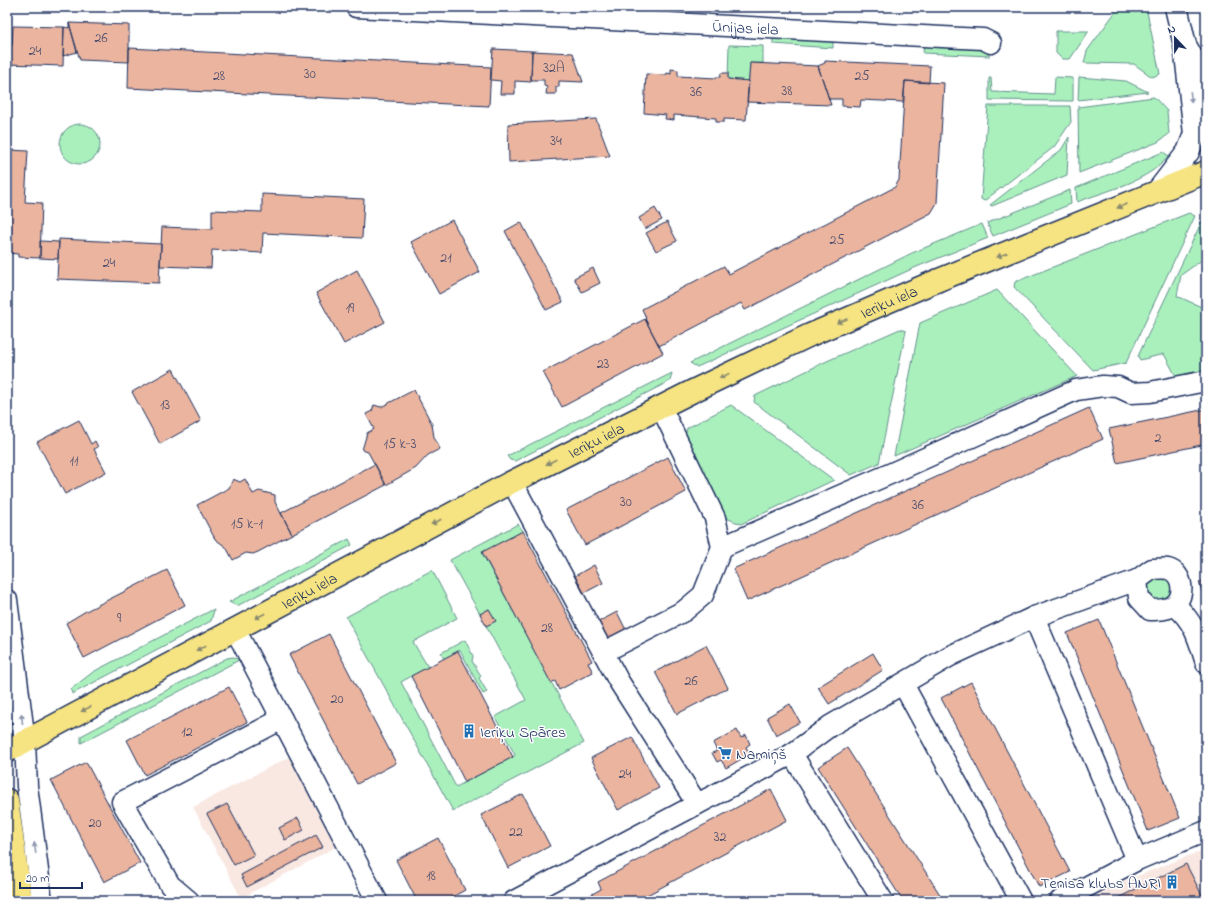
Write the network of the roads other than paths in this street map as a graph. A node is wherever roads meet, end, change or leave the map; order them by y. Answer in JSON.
{"nodes":[{"id":1,"x":356,"y":7,"type":"edge"},
{"id":2,"x":1176,"y":7,"type":"edge"},
{"id":3,"x":991,"y":43,"type":"dead end"},
{"id":4,"x":1185,"y":45,"type":"junction"},
{"id":5,"x":1206,"y":83,"type":"edge"},
{"id":6,"x":1206,"y":172,"type":"edge"},
{"id":7,"x":1158,"y":191,"type":"junction"},
{"id":8,"x":1206,"y":381,"type":"edge"},
{"id":9,"x":661,"y":407,"type":"junction"},
{"id":10,"x":512,"y":482,"type":"junction"},
{"id":11,"x":722,"y":547,"type":"junction"},
{"id":12,"x":1137,"y":580,"type":"junction"},
{"id":13,"x":7,"y":600,"type":"edge"},
{"id":14,"x":1175,"y":605,"type":"junction"},
{"id":15,"x":1034,"y":617,"type":"junction"},
{"id":16,"x":9,"y":629,"type":"edge"},
{"id":17,"x":235,"y":629,"type":"junction"},
{"id":18,"x":604,"y":652,"type":"junction"},
{"id":19,"x":1206,"y":663,"type":"edge"},
{"id":20,"x":903,"y":684,"type":"junction"},
{"id":21,"x":282,"y":719,"type":"junction"},
{"id":22,"x":16,"y":747,"type":"edge"},
{"id":23,"x":792,"y":754,"type":"junction"},
{"id":24,"x":7,"y":800,"type":"edge"},
{"id":25,"x":697,"y":804,"type":"junction"},
{"id":26,"x":1206,"y":831,"type":"edge"},
{"id":27,"x":1138,"y":860,"type":"junction"},
{"id":28,"x":21,"y":901,"type":"edge"},
{"id":29,"x":42,"y":901,"type":"edge"},
{"id":30,"x":189,"y":901,"type":"edge"},
{"id":31,"x":377,"y":901,"type":"edge"},
{"id":32,"x":514,"y":901,"type":"edge"},
{"id":33,"x":883,"y":901,"type":"edge"},
{"id":34,"x":1021,"y":901,"type":"edge"},
{"id":35,"x":1060,"y":901,"type":"edge"}],
"edges":[{"from":1,"to":3,"type":"street","name":"Ūnijas iela"},
{"from":2,"to":4,"type":"street"},
{"from":4,"to":5,"type":"street"},
{"from":4,"to":7,"type":"street","one_way":true},
{"from":6,"to":7,"type":"main road","name":"Ieriķu iela"},
{"from":7,"to":9,"type":"main road","name":"Ieriķu iela","one_way":true},
{"from":8,"to":11,"type":"street"},
{"from":9,"to":10,"type":"main road","name":"Ieriķu iela","one_way":true},
{"from":9,"to":11,"type":"street"},
{"from":10,"to":17,"type":"main road","name":"Ieriķu iela","one_way":true},
{"from":10,"to":18,"type":"street"},
{"from":11,"to":18,"type":"street"},
{"from":12,"to":14,"type":"street"},
{"from":12,"to":14,"type":"street"},
{"from":12,"to":15,"type":"street"},
{"from":13,"to":16,"type":"street"},
{"from":14,"to":19,"type":"street"},
{"from":15,"to":20,"type":"street"},
{"from":15,"to":27,"type":"street"},
{"from":22,"to":16,"type":"street","one_way":true},
{"from":17,"to":21,"type":"street"},
{"from":17,"to":22,"type":"main road","name":"Ieriķu iela","one_way":true},
{"from":18,"to":25,"type":"street"},
{"from":20,"to":23,"type":"street"},
{"from":20,"to":34,"type":"street"},
{"from":21,"to":30,"type":"street"},
{"from":21,"to":31,"type":"street"},
{"from":29,"to":22,"type":"street","one_way":true},
{"from":23,"to":25,"type":"street"},
{"from":23,"to":33,"type":"street"},
{"from":24,"to":28,"type":"main road"},
{"from":25,"to":32,"type":"street"},
{"from":26,"to":27,"type":"street"},
{"from":27,"to":35,"type":"street"}]}
